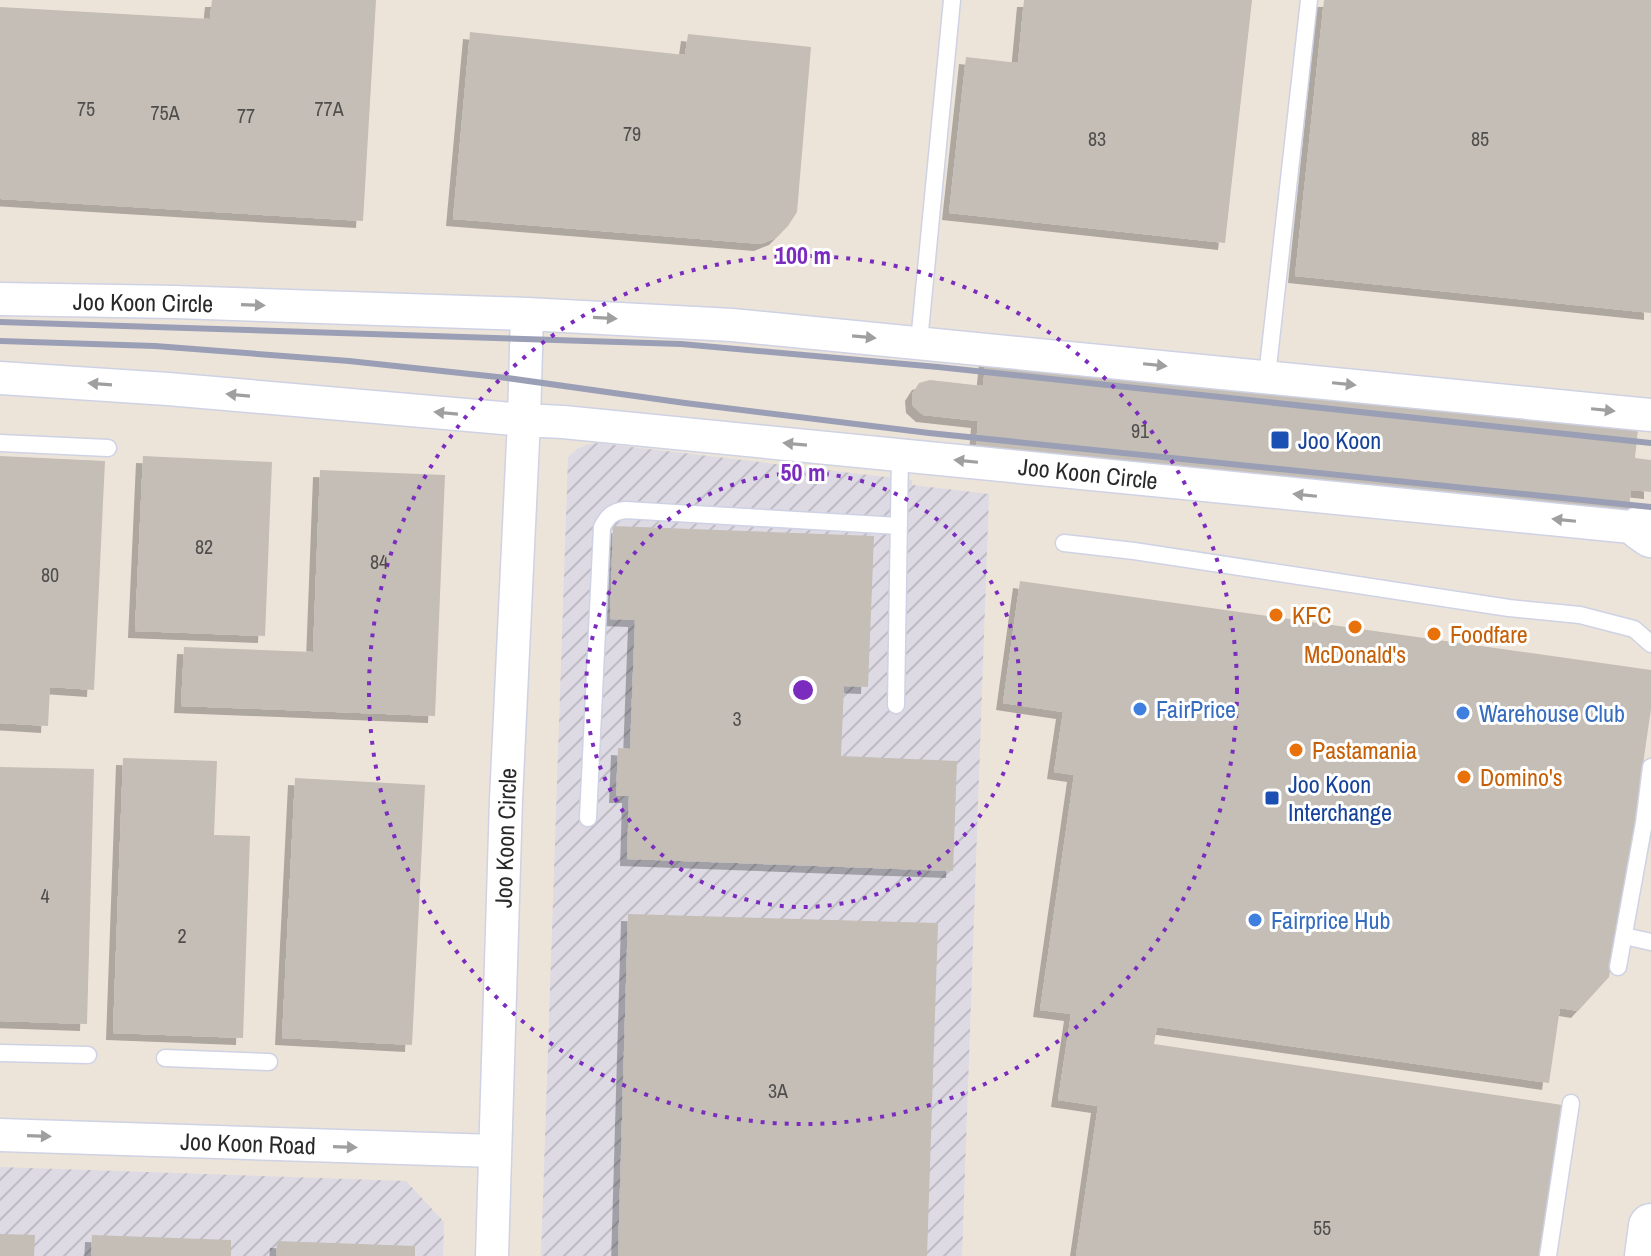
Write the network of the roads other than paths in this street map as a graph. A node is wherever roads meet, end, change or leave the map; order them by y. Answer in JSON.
{"nodes":[{"id":1,"x":952,"y":0,"type":"edge"},
{"id":2,"x":1309,"y":0,"type":"edge"},
{"id":3,"x":0,"y":299,"type":"edge"},
{"id":4,"x":527,"y":314,"type":"junction"},
{"id":5,"x":919,"y":342,"type":"junction"},
{"id":6,"x":1267,"y":376,"type":"junction"},
{"id":7,"x":0,"y":378,"type":"edge"},
{"id":8,"x":1651,"y":415,"type":"edge"},
{"id":9,"x":524,"y":420,"type":"junction"},
{"id":10,"x":0,"y":443,"type":"edge"},
{"id":11,"x":108,"y":448,"type":"dead end"},
{"id":12,"x":900,"y":454,"type":"junction"},
{"id":13,"x":899,"y":526,"type":"junction"},
{"id":14,"x":1648,"y":530,"type":"edge"},
{"id":15,"x":1064,"y":543,"type":"dead end"},
{"id":16,"x":1651,"y":644,"type":"edge"},
{"id":17,"x":896,"y":705,"type":"dead end"},
{"id":18,"x":1651,"y":767,"type":"edge"},
{"id":19,"x":588,"y":818,"type":"dead end"},
{"id":20,"x":1647,"y":824,"type":"edge"},
{"id":21,"x":1624,"y":936,"type":"junction"},
{"id":22,"x":1651,"y":942,"type":"edge"},
{"id":23,"x":1618,"y":967,"type":"dead end"},
{"id":24,"x":0,"y":1053,"type":"edge"},
{"id":25,"x":88,"y":1055,"type":"dead end"},
{"id":26,"x":165,"y":1058,"type":"dead end"},
{"id":27,"x":269,"y":1062,"type":"dead end"},
{"id":28,"x":1571,"y":1103,"type":"dead end"},
{"id":29,"x":0,"y":1135,"type":"edge"},
{"id":30,"x":495,"y":1151,"type":"junction"},
{"id":31,"x":1651,"y":1226,"type":"edge"},
{"id":32,"x":492,"y":1256,"type":"edge"},
{"id":33,"x":1548,"y":1256,"type":"edge"},
{"id":34,"x":1647,"y":1256,"type":"edge"}],
"edges":[{"from":1,"to":5,"type":"lane"},
{"from":2,"to":6,"type":"lane"},
{"from":3,"to":4,"type":"street","name":"Joo Koon Circle","one_way":true},
{"from":4,"to":5,"type":"street","name":"Joo Koon Circle","one_way":true},
{"from":4,"to":9,"type":"street","name":"Joo Koon Circle"},
{"from":5,"to":6,"type":"street","name":"Joo Koon Circle","one_way":true},
{"from":6,"to":8,"type":"street","name":"Joo Koon Circle","one_way":true},
{"from":9,"to":7,"type":"street","name":"Joo Koon Circle","one_way":true},
{"from":12,"to":9,"type":"street","name":"Joo Koon Circle","one_way":true},
{"from":9,"to":30,"type":"street","name":"Joo Koon Circle"},
{"from":10,"to":11,"type":"lane"},
{"from":12,"to":13,"type":"lane"},
{"from":14,"to":12,"type":"street","name":"Joo Koon Circle","one_way":true},
{"from":13,"to":17,"type":"lane"},
{"from":13,"to":19,"type":"lane"},
{"from":15,"to":16,"type":"lane"},
{"from":18,"to":20,"type":"lane"},
{"from":20,"to":21,"type":"lane"},
{"from":21,"to":22,"type":"lane"},
{"from":21,"to":23,"type":"lane"},
{"from":24,"to":25,"type":"lane"},
{"from":26,"to":27,"type":"lane"},
{"from":28,"to":33,"type":"lane"},
{"from":29,"to":30,"type":"street","name":"Joo Koon Road","one_way":true},
{"from":30,"to":32,"type":"street","name":"Joo Koon Circle"},
{"from":31,"to":34,"type":"main road"}]}
